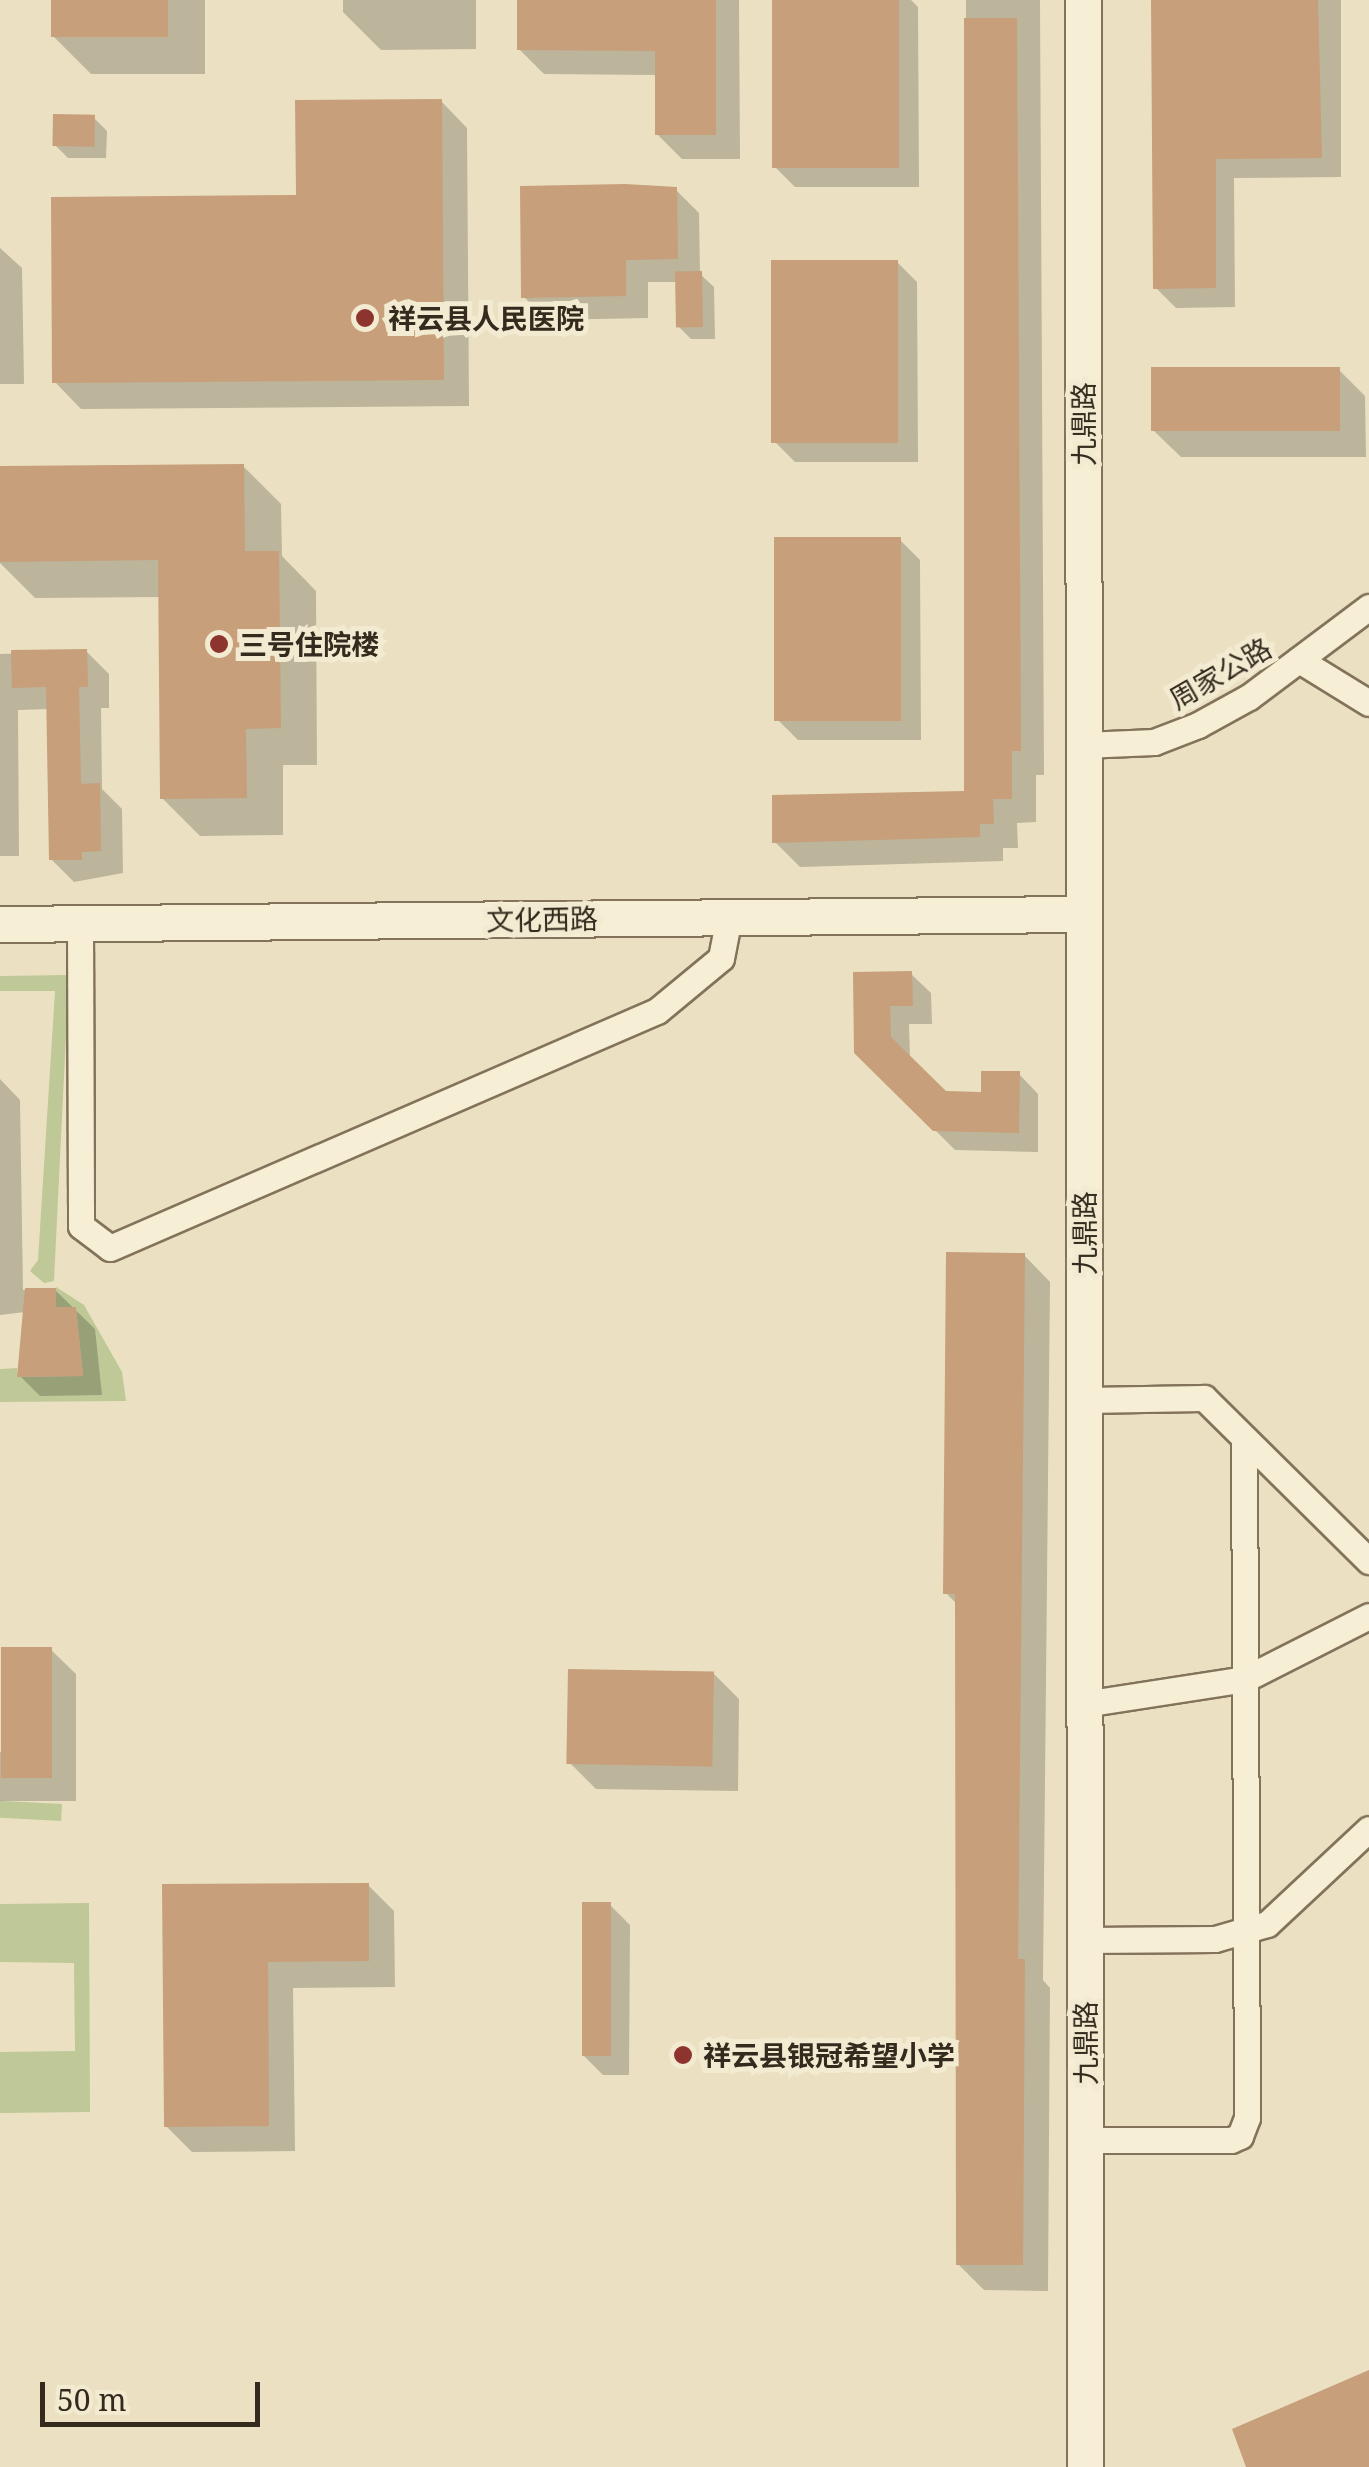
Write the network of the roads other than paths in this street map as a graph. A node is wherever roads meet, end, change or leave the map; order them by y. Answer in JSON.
{"nodes":[{"id":1,"x":1083,"y":0,"type":"edge"},
{"id":2,"x":1369,"y":607,"type":"edge"},
{"id":3,"x":1299,"y":660,"type":"junction"},
{"id":4,"x":1369,"y":703,"type":"edge"},
{"id":5,"x":1084,"y":745,"type":"junction"},
{"id":6,"x":1084,"y":914,"type":"junction"},
{"id":7,"x":729,"y":917,"type":"junction"},
{"id":8,"x":0,"y":924,"type":"edge"},
{"id":9,"x":80,"y":924,"type":"junction"},
{"id":10,"x":1084,"y":1400,"type":"junction"},
{"id":11,"x":1244,"y":1438,"type":"junction"},
{"id":12,"x":1369,"y":1562,"type":"edge"},
{"id":13,"x":1369,"y":1616,"type":"edge"},
{"id":14,"x":1245,"y":1679,"type":"junction"},
{"id":15,"x":1084,"y":1704,"type":"junction"},
{"id":16,"x":1369,"y":1829,"type":"edge"},
{"id":17,"x":1246,"y":1930,"type":"junction"},
{"id":18,"x":1085,"y":1940,"type":"junction"},
{"id":19,"x":1085,"y":2140,"type":"junction"},
{"id":20,"x":1085,"y":2467,"type":"edge"}],
"edges":[{"from":1,"to":5,"type":"street","name":"九鼎路"},
{"from":2,"to":3,"type":"street","name":"周家公路"},
{"from":3,"to":4,"type":"street"},
{"from":3,"to":5,"type":"street","name":"周家公路"},
{"from":5,"to":6,"type":"street","name":"九鼎路"},
{"from":6,"to":7,"type":"street","name":"文化西路"},
{"from":6,"to":10,"type":"street","name":"九鼎路"},
{"from":7,"to":9,"type":"street","name":"文化西路"},
{"from":7,"to":9,"type":"street"},
{"from":8,"to":9,"type":"street","name":"文化西路"},
{"from":10,"to":11,"type":"street"},
{"from":10,"to":15,"type":"street","name":"九鼎路"},
{"from":11,"to":12,"type":"street"},
{"from":11,"to":14,"type":"street"},
{"from":13,"to":14,"type":"street"},
{"from":14,"to":15,"type":"street"},
{"from":14,"to":17,"type":"street"},
{"from":15,"to":18,"type":"street","name":"九鼎路"},
{"from":16,"to":17,"type":"street"},
{"from":17,"to":18,"type":"street"},
{"from":17,"to":19,"type":"street"},
{"from":18,"to":19,"type":"street","name":"九鼎路"},
{"from":19,"to":20,"type":"street","name":"九鼎路"}]}
